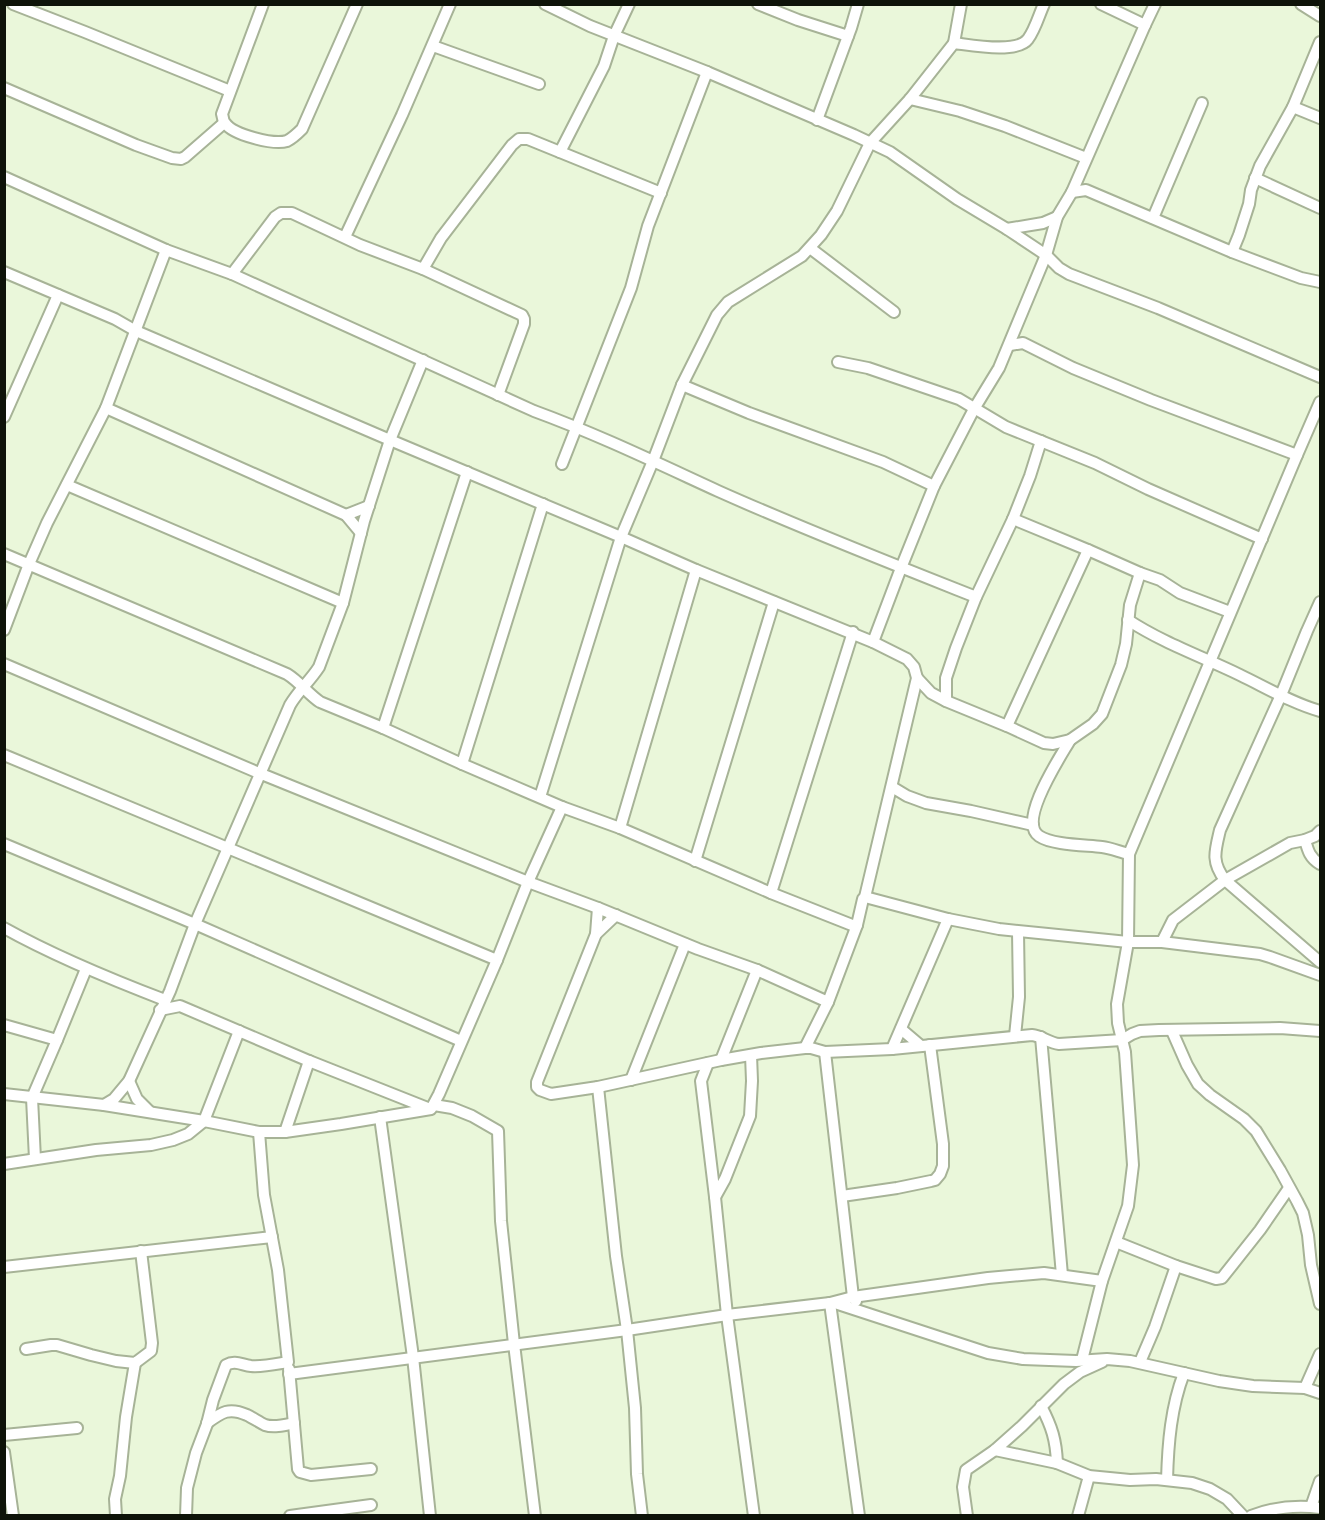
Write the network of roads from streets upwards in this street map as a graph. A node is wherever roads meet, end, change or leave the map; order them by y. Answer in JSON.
{"nodes":[{"id":1,"x":13,"y":4,"type":"edge"},
{"id":2,"x":357,"y":4,"type":"edge"},
{"id":3,"x":450,"y":4,"type":"edge"},
{"id":4,"x":545,"y":4,"type":"edge"},
{"id":5,"x":629,"y":4,"type":"edge"},
{"id":6,"x":758,"y":4,"type":"edge"},
{"id":7,"x":858,"y":4,"type":"edge"},
{"id":8,"x":961,"y":4,"type":"edge"},
{"id":9,"x":1044,"y":4,"type":"edge"},
{"id":10,"x":1101,"y":4,"type":"edge"},
{"id":11,"x":1155,"y":4,"type":"edge"},
{"id":12,"x":1301,"y":4,"type":"edge"},
{"id":13,"x":263,"y":5,"type":"edge"},
{"id":14,"x":1320,"y":16,"type":"edge"},
{"id":15,"x":1145,"y":25,"type":"junction"},
{"id":16,"x":614,"y":36,"type":"junction"},
{"id":17,"x":848,"y":36,"type":"junction"},
{"id":18,"x":1320,"y":42,"type":"edge"},
{"id":19,"x":954,"y":43,"type":"junction"},
{"id":20,"x":433,"y":46,"type":"junction"},
{"id":21,"x":707,"y":72,"type":"junction"},
{"id":22,"x":539,"y":84,"type":"dead end"},
{"id":23,"x":4,"y":88,"type":"edge"},
{"id":24,"x":230,"y":91,"type":"junction"},
{"id":25,"x":910,"y":99,"type":"junction"},
{"id":26,"x":1202,"y":103,"type":"dead end"},
{"id":27,"x":1293,"y":107,"type":"junction"},
{"id":28,"x":1320,"y":118,"type":"edge"},
{"id":29,"x":817,"y":120,"type":"junction"},
{"id":30,"x":224,"y":123,"type":"junction"},
{"id":31,"x":870,"y":143,"type":"junction"},
{"id":32,"x":560,"y":152,"type":"junction"},
{"id":33,"x":1086,"y":158,"type":"junction"},
{"id":34,"x":1079,"y":173,"type":"junction"},
{"id":35,"x":4,"y":177,"type":"edge"},
{"id":36,"x":1255,"y":178,"type":"junction"},
{"id":37,"x":1086,"y":190,"type":"junction"},
{"id":38,"x":1072,"y":192,"type":"junction"},
{"id":39,"x":661,"y":193,"type":"junction"},
{"id":40,"x":1320,"y":208,"type":"edge"},
{"id":41,"x":1057,"y":217,"type":"junction"},
{"id":42,"x":1153,"y":218,"type":"junction"},
{"id":43,"x":1007,"y":229,"type":"junction"},
{"id":44,"x":345,"y":237,"type":"junction"},
{"id":45,"x":810,"y":248,"type":"junction"},
{"id":46,"x":166,"y":250,"type":"junction"},
{"id":47,"x":1233,"y":252,"type":"junction"},
{"id":48,"x":1046,"y":255,"type":"junction"},
{"id":49,"x":423,"y":269,"type":"junction"},
{"id":50,"x":4,"y":272,"type":"edge"},
{"id":51,"x":232,"y":274,"type":"junction"},
{"id":52,"x":1320,"y":282,"type":"edge"},
{"id":53,"x":58,"y":295,"type":"junction"},
{"id":54,"x":894,"y":312,"type":"dead end"},
{"id":55,"x":136,"y":331,"type":"junction"},
{"id":56,"x":1014,"y":331,"type":"junction"},
{"id":57,"x":1023,"y":344,"type":"junction"},
{"id":58,"x":1010,"y":345,"type":"junction"},
{"id":59,"x":423,"y":360,"type":"junction"},
{"id":60,"x":838,"y":362,"type":"dead end"},
{"id":61,"x":1320,"y":376,"type":"edge"},
{"id":62,"x":682,"y":385,"type":"junction"},
{"id":63,"x":985,"y":389,"type":"junction"},
{"id":64,"x":498,"y":395,"type":"junction"},
{"id":65,"x":1320,"y":402,"type":"edge"},
{"id":66,"x":106,"y":408,"type":"junction"},
{"id":67,"x":974,"y":409,"type":"junction"},
{"id":68,"x":987,"y":416,"type":"junction"},
{"id":69,"x":4,"y":417,"type":"edge"},
{"id":70,"x":577,"y":427,"type":"junction"},
{"id":71,"x":390,"y":440,"type":"junction"},
{"id":72,"x":1041,"y":441,"type":"junction"},
{"id":73,"x":1297,"y":455,"type":"junction"},
{"id":74,"x":653,"y":461,"type":"junction"},
{"id":75,"x":562,"y":464,"type":"dead end"},
{"id":76,"x":467,"y":472,"type":"junction"},
{"id":77,"x":67,"y":484,"type":"junction"},
{"id":78,"x":934,"y":486,"type":"junction"},
{"id":79,"x":543,"y":504,"type":"junction"},
{"id":80,"x":369,"y":506,"type":"junction"},
{"id":81,"x":346,"y":515,"type":"junction"},
{"id":82,"x":1013,"y":519,"type":"junction"},
{"id":83,"x":361,"y":533,"type":"junction"},
{"id":84,"x":621,"y":537,"type":"junction"},
{"id":85,"x":1262,"y":539,"type":"junction"},
{"id":86,"x":1088,"y":550,"type":"junction"},
{"id":87,"x":4,"y":554,"type":"edge"},
{"id":88,"x":29,"y":564,"type":"junction"},
{"id":89,"x":901,"y":568,"type":"junction"},
{"id":90,"x":696,"y":570,"type":"junction"},
{"id":91,"x":1140,"y":573,"type":"junction"},
{"id":92,"x":976,"y":597,"type":"junction"},
{"id":93,"x":774,"y":602,"type":"junction"},
{"id":94,"x":1320,"y":602,"type":"edge"},
{"id":95,"x":343,"y":603,"type":"junction"},
{"id":96,"x":1230,"y":612,"type":"junction"},
{"id":97,"x":1128,"y":620,"type":"junction"},
{"id":98,"x":4,"y":630,"type":"edge"},
{"id":99,"x":853,"y":632,"type":"junction"},
{"id":100,"x":873,"y":642,"type":"junction"},
{"id":101,"x":1210,"y":662,"type":"junction"},
{"id":102,"x":4,"y":664,"type":"edge"},
{"id":103,"x":917,"y":678,"type":"junction"},
{"id":104,"x":303,"y":688,"type":"junction"},
{"id":105,"x":1281,"y":695,"type":"junction"},
{"id":106,"x":946,"y":701,"type":"junction"},
{"id":107,"x":1320,"y":711,"type":"edge"},
{"id":108,"x":1007,"y":726,"type":"junction"},
{"id":109,"x":383,"y":728,"type":"junction"},
{"id":110,"x":1070,"y":740,"type":"junction"},
{"id":111,"x":4,"y":755,"type":"edge"},
{"id":112,"x":462,"y":764,"type":"junction"},
{"id":113,"x":259,"y":773,"type":"junction"},
{"id":114,"x":892,"y":787,"type":"junction"},
{"id":115,"x":540,"y":797,"type":"junction"},
{"id":116,"x":562,"y":807,"type":"junction"},
{"id":117,"x":1033,"y":825,"type":"junction"},
{"id":118,"x":620,"y":828,"type":"junction"},
{"id":119,"x":1320,"y":831,"type":"edge"},
{"id":120,"x":1305,"y":840,"type":"junction"},
{"id":121,"x":4,"y":843,"type":"edge"},
{"id":122,"x":227,"y":848,"type":"junction"},
{"id":123,"x":1129,"y":854,"type":"junction"},
{"id":124,"x":695,"y":861,"type":"junction"},
{"id":125,"x":1320,"y":864,"type":"edge"},
{"id":126,"x":1225,"y":880,"type":"junction"},
{"id":127,"x":528,"y":882,"type":"junction"},
{"id":128,"x":771,"y":893,"type":"junction"},
{"id":129,"x":865,"y":897,"type":"junction"},
{"id":130,"x":598,"y":908,"type":"junction"},
{"id":131,"x":616,"y":915,"type":"junction"},
{"id":132,"x":948,"y":919,"type":"junction"},
{"id":133,"x":195,"y":924,"type":"junction"},
{"id":134,"x":857,"y":925,"type":"junction"},
{"id":135,"x":4,"y":928,"type":"edge"},
{"id":136,"x":1018,"y":932,"type":"junction"},
{"id":137,"x":596,"y":934,"type":"junction"},
{"id":138,"x":1128,"y":942,"type":"junction"},
{"id":139,"x":1162,"y":942,"type":"junction"},
{"id":140,"x":685,"y":944,"type":"junction"},
{"id":141,"x":497,"y":960,"type":"junction"},
{"id":142,"x":1320,"y":962,"type":"edge"},
{"id":143,"x":86,"y":969,"type":"junction"},
{"id":144,"x":758,"y":970,"type":"junction"},
{"id":145,"x":1320,"y":975,"type":"edge"},
{"id":146,"x":165,"y":1000,"type":"junction"},
{"id":147,"x":828,"y":1002,"type":"junction"},
{"id":148,"x":180,"y":1006,"type":"junction"},
{"id":149,"x":4,"y":1025,"type":"edge"},
{"id":150,"x":902,"y":1029,"type":"junction"},
{"id":151,"x":239,"y":1031,"type":"junction"},
{"id":152,"x":1172,"y":1031,"type":"junction"},
{"id":153,"x":1320,"y":1031,"type":"edge"},
{"id":154,"x":1015,"y":1036,"type":"junction"},
{"id":155,"x":1041,"y":1037,"type":"junction"},
{"id":156,"x":57,"y":1040,"type":"junction"},
{"id":157,"x":1122,"y":1040,"type":"junction"},
{"id":158,"x":462,"y":1041,"type":"junction"},
{"id":159,"x":926,"y":1045,"type":"junction"},
{"id":160,"x":805,"y":1048,"type":"junction"},
{"id":161,"x":892,"y":1049,"type":"junction"},
{"id":162,"x":825,"y":1052,"type":"junction"},
{"id":163,"x":751,"y":1054,"type":"junction"},
{"id":164,"x":721,"y":1060,"type":"junction"},
{"id":165,"x":309,"y":1061,"type":"junction"},
{"id":166,"x":708,"y":1063,"type":"junction"},
{"id":167,"x":686,"y":1068,"type":"junction"},
{"id":168,"x":631,"y":1080,"type":"junction"},
{"id":169,"x":129,"y":1081,"type":"junction"},
{"id":170,"x":700,"y":1081,"type":"junction"},
{"id":171,"x":598,"y":1087,"type":"junction"},
{"id":172,"x":4,"y":1094,"type":"edge"},
{"id":173,"x":32,"y":1098,"type":"junction"},
{"id":174,"x":104,"y":1105,"type":"junction"},
{"id":175,"x":432,"y":1107,"type":"junction"},
{"id":176,"x":150,"y":1112,"type":"junction"},
{"id":177,"x":380,"y":1117,"type":"junction"},
{"id":178,"x":204,"y":1120,"type":"junction"},
{"id":179,"x":259,"y":1132,"type":"junction"},
{"id":180,"x":285,"y":1132,"type":"junction"},
{"id":181,"x":35,"y":1159,"type":"junction"},
{"id":182,"x":4,"y":1164,"type":"edge"},
{"id":183,"x":1289,"y":1188,"type":"junction"},
{"id":184,"x":842,"y":1196,"type":"junction"},
{"id":185,"x":715,"y":1197,"type":"junction"},
{"id":186,"x":272,"y":1237,"type":"junction"},
{"id":187,"x":1116,"y":1242,"type":"junction"},
{"id":188,"x":141,"y":1251,"type":"junction"},
{"id":189,"x":1176,"y":1266,"type":"junction"},
{"id":190,"x":4,"y":1267,"type":"edge"},
{"id":191,"x":1062,"y":1275,"type":"junction"},
{"id":192,"x":1102,"y":1281,"type":"junction"},
{"id":193,"x":853,"y":1297,"type":"junction"},
{"id":194,"x":832,"y":1303,"type":"junction"},
{"id":195,"x":1320,"y":1304,"type":"edge"},
{"id":196,"x":866,"y":1312,"type":"junction"},
{"id":197,"x":727,"y":1315,"type":"junction"},
{"id":198,"x":627,"y":1330,"type":"junction"},
{"id":199,"x":514,"y":1344,"type":"junction"},
{"id":200,"x":26,"y":1349,"type":"dead end"},
{"id":201,"x":1320,"y":1354,"type":"edge"},
{"id":202,"x":413,"y":1357,"type":"junction"},
{"id":203,"x":1140,"y":1362,"type":"junction"},
{"id":204,"x":135,"y":1363,"type":"junction"},
{"id":205,"x":1080,"y":1364,"type":"junction"},
{"id":206,"x":288,"y":1368,"type":"junction"},
{"id":207,"x":1184,"y":1373,"type":"junction"},
{"id":208,"x":1305,"y":1388,"type":"junction"},
{"id":209,"x":1320,"y":1393,"type":"edge"},
{"id":210,"x":1041,"y":1406,"type":"junction"},
{"id":211,"x":294,"y":1423,"type":"junction"},
{"id":212,"x":207,"y":1424,"type":"junction"},
{"id":213,"x":77,"y":1428,"type":"dead end"},
{"id":214,"x":4,"y":1436,"type":"edge"},
{"id":215,"x":995,"y":1450,"type":"junction"},
{"id":216,"x":4,"y":1452,"type":"edge"},
{"id":217,"x":1057,"y":1463,"type":"junction"},
{"id":218,"x":371,"y":1469,"type":"dead end"},
{"id":219,"x":1089,"y":1476,"type":"junction"},
{"id":220,"x":1167,"y":1480,"type":"junction"},
{"id":221,"x":1320,"y":1481,"type":"edge"},
{"id":222,"x":371,"y":1505,"type":"dead end"},
{"id":223,"x":1316,"y":1508,"type":"edge"},
{"id":224,"x":13,"y":1515,"type":"edge"},
{"id":225,"x":116,"y":1515,"type":"edge"},
{"id":226,"x":186,"y":1515,"type":"edge"},
{"id":227,"x":290,"y":1515,"type":"edge"},
{"id":228,"x":430,"y":1515,"type":"edge"},
{"id":229,"x":535,"y":1515,"type":"edge"},
{"id":230,"x":642,"y":1515,"type":"edge"},
{"id":231,"x":754,"y":1515,"type":"edge"},
{"id":232,"x":859,"y":1515,"type":"edge"},
{"id":233,"x":967,"y":1515,"type":"edge"},
{"id":234,"x":1078,"y":1515,"type":"edge"},
{"id":235,"x":1243,"y":1515,"type":"edge"},
{"id":236,"x":1251,"y":1515,"type":"edge"}],
"edges":[{"from":1,"to":24,"type":"street"},
{"from":2,"to":30,"type":"street"},
{"from":3,"to":20,"type":"street"},
{"from":4,"to":16,"type":"street"},
{"from":5,"to":16,"type":"street"},
{"from":6,"to":17,"type":"street"},
{"from":7,"to":17,"type":"street"},
{"from":8,"to":19,"type":"street"},
{"from":9,"to":19,"type":"street"},
{"from":10,"to":15,"type":"street"},
{"from":11,"to":15,"type":"street"},
{"from":12,"to":14,"type":"street"},
{"from":13,"to":24,"type":"street"},
{"from":15,"to":33,"type":"street"},
{"from":16,"to":21,"type":"street"},
{"from":16,"to":32,"type":"street"},
{"from":17,"to":29,"type":"street"},
{"from":18,"to":27,"type":"street"},
{"from":19,"to":25,"type":"street"},
{"from":20,"to":22,"type":"street"},
{"from":20,"to":44,"type":"street"},
{"from":21,"to":29,"type":"street"},
{"from":21,"to":39,"type":"street"},
{"from":23,"to":30,"type":"street"},
{"from":24,"to":30,"type":"street"},
{"from":25,"to":31,"type":"street"},
{"from":25,"to":33,"type":"street"},
{"from":26,"to":42,"type":"street"},
{"from":27,"to":28,"type":"street"},
{"from":27,"to":36,"type":"street"},
{"from":29,"to":31,"type":"street"},
{"from":31,"to":43,"type":"street"},
{"from":31,"to":45,"type":"street"},
{"from":32,"to":39,"type":"street"},
{"from":32,"to":49,"type":"street"},
{"from":33,"to":34,"type":"street"},
{"from":34,"to":37,"type":"street"},
{"from":34,"to":38,"type":"street"},
{"from":35,"to":46,"type":"street"},
{"from":36,"to":40,"type":"street"},
{"from":36,"to":47,"type":"street"},
{"from":37,"to":38,"type":"street"},
{"from":37,"to":42,"type":"street"},
{"from":38,"to":41,"type":"street"},
{"from":39,"to":70,"type":"street"},
{"from":41,"to":43,"type":"street"},
{"from":41,"to":48,"type":"street"},
{"from":42,"to":47,"type":"street"},
{"from":43,"to":48,"type":"street"},
{"from":44,"to":49,"type":"street"},
{"from":44,"to":51,"type":"street"},
{"from":45,"to":54,"type":"street"},
{"from":45,"to":62,"type":"street"},
{"from":46,"to":51,"type":"street"},
{"from":46,"to":55,"type":"street"},
{"from":47,"to":52,"type":"street"},
{"from":48,"to":56,"type":"street"},
{"from":48,"to":61,"type":"street"},
{"from":49,"to":64,"type":"street"},
{"from":50,"to":53,"type":"street"},
{"from":51,"to":59,"type":"street"},
{"from":53,"to":55,"type":"street"},
{"from":53,"to":69,"type":"street"},
{"from":55,"to":66,"type":"street"},
{"from":55,"to":71,"type":"street"},
{"from":56,"to":57,"type":"street"},
{"from":56,"to":58,"type":"street"},
{"from":57,"to":58,"type":"street"},
{"from":57,"to":73,"type":"street"},
{"from":58,"to":63,"type":"street"},
{"from":59,"to":64,"type":"street"},
{"from":59,"to":71,"type":"street"},
{"from":60,"to":67,"type":"street"},
{"from":62,"to":74,"type":"street"},
{"from":62,"to":78,"type":"street"},
{"from":63,"to":67,"type":"street"},
{"from":63,"to":68,"type":"street"},
{"from":64,"to":70,"type":"street"},
{"from":65,"to":73,"type":"street"},
{"from":66,"to":77,"type":"street"},
{"from":66,"to":81,"type":"street"},
{"from":67,"to":68,"type":"street"},
{"from":67,"to":78,"type":"street"},
{"from":68,"to":72,"type":"street"},
{"from":70,"to":74,"type":"street"},
{"from":70,"to":75,"type":"street"},
{"from":71,"to":76,"type":"street"},
{"from":71,"to":80,"type":"street"},
{"from":72,"to":82,"type":"street"},
{"from":72,"to":85,"type":"street"},
{"from":73,"to":85,"type":"street"},
{"from":74,"to":84,"type":"street"},
{"from":74,"to":89,"type":"street"},
{"from":76,"to":79,"type":"street"},
{"from":76,"to":109,"type":"street"},
{"from":77,"to":88,"type":"street"},
{"from":77,"to":95,"type":"street"},
{"from":78,"to":89,"type":"street"},
{"from":79,"to":84,"type":"street"},
{"from":79,"to":112,"type":"street"},
{"from":80,"to":81,"type":"street"},
{"from":80,"to":83,"type":"street"},
{"from":81,"to":83,"type":"street"},
{"from":82,"to":86,"type":"street"},
{"from":82,"to":92,"type":"street"},
{"from":83,"to":95,"type":"street"},
{"from":84,"to":90,"type":"street"},
{"from":84,"to":115,"type":"street"},
{"from":85,"to":96,"type":"street"},
{"from":86,"to":91,"type":"street"},
{"from":86,"to":108,"type":"street"},
{"from":87,"to":88,"type":"street"},
{"from":88,"to":98,"type":"street"},
{"from":88,"to":104,"type":"street"},
{"from":89,"to":92,"type":"street"},
{"from":89,"to":100,"type":"street"},
{"from":90,"to":93,"type":"street"},
{"from":90,"to":118,"type":"street"},
{"from":91,"to":96,"type":"street"},
{"from":91,"to":97,"type":"street"},
{"from":92,"to":106,"type":"street"},
{"from":93,"to":99,"type":"street"},
{"from":93,"to":124,"type":"street"},
{"from":94,"to":105,"type":"street"},
{"from":95,"to":104,"type":"street"},
{"from":96,"to":101,"type":"street"},
{"from":97,"to":101,"type":"street"},
{"from":97,"to":110,"type":"street"},
{"from":99,"to":100,"type":"street"},
{"from":99,"to":128,"type":"street"},
{"from":100,"to":103,"type":"street"},
{"from":101,"to":105,"type":"street"},
{"from":101,"to":123,"type":"street"},
{"from":102,"to":113,"type":"street"},
{"from":103,"to":106,"type":"street"},
{"from":103,"to":114,"type":"street"},
{"from":104,"to":109,"type":"street"},
{"from":104,"to":113,"type":"street"},
{"from":105,"to":107,"type":"street"},
{"from":105,"to":126,"type":"street"},
{"from":106,"to":108,"type":"street"},
{"from":108,"to":110,"type":"street"},
{"from":109,"to":112,"type":"street"},
{"from":110,"to":117,"type":"street"},
{"from":111,"to":122,"type":"street"},
{"from":112,"to":115,"type":"street"},
{"from":113,"to":122,"type":"street"},
{"from":113,"to":127,"type":"street"},
{"from":114,"to":117,"type":"street"},
{"from":114,"to":129,"type":"street"},
{"from":115,"to":116,"type":"street"},
{"from":116,"to":118,"type":"street"},
{"from":116,"to":127,"type":"street"},
{"from":117,"to":123,"type":"street"},
{"from":118,"to":124,"type":"street"},
{"from":119,"to":120,"type":"street"},
{"from":120,"to":125,"type":"street"},
{"from":120,"to":126,"type":"street"},
{"from":121,"to":133,"type":"street"},
{"from":122,"to":133,"type":"street"},
{"from":122,"to":141,"type":"street"},
{"from":123,"to":138,"type":"street"},
{"from":124,"to":128,"type":"street"},
{"from":126,"to":139,"type":"street"},
{"from":126,"to":142,"type":"street"},
{"from":127,"to":130,"type":"street"},
{"from":127,"to":141,"type":"street"},
{"from":128,"to":134,"type":"street"},
{"from":129,"to":132,"type":"street"},
{"from":129,"to":134,"type":"street"},
{"from":130,"to":131,"type":"street"},
{"from":130,"to":137,"type":"street"},
{"from":131,"to":137,"type":"street"},
{"from":131,"to":140,"type":"street"},
{"from":132,"to":136,"type":"street"},
{"from":132,"to":150,"type":"street"},
{"from":133,"to":146,"type":"street"},
{"from":133,"to":158,"type":"street"},
{"from":134,"to":147,"type":"street"},
{"from":135,"to":143,"type":"street"},
{"from":136,"to":138,"type":"street"},
{"from":136,"to":154,"type":"street"},
{"from":137,"to":171,"type":"street"},
{"from":138,"to":139,"type":"street"},
{"from":138,"to":157,"type":"street"},
{"from":139,"to":145,"type":"street"},
{"from":140,"to":144,"type":"street"},
{"from":140,"to":168,"type":"street"},
{"from":141,"to":158,"type":"street"},
{"from":143,"to":146,"type":"street"},
{"from":143,"to":156,"type":"street"},
{"from":144,"to":147,"type":"street"},
{"from":144,"to":164,"type":"street"},
{"from":146,"to":148,"type":"street"},
{"from":146,"to":148,"type":"street"},
{"from":146,"to":169,"type":"street"},
{"from":147,"to":160,"type":"street"},
{"from":148,"to":151,"type":"street"},
{"from":149,"to":156,"type":"street"},
{"from":150,"to":159,"type":"street"},
{"from":150,"to":161,"type":"street"},
{"from":151,"to":165,"type":"street"},
{"from":151,"to":178,"type":"street"},
{"from":152,"to":153,"type":"street"},
{"from":152,"to":157,"type":"street"},
{"from":152,"to":183,"type":"street"},
{"from":154,"to":155,"type":"street"},
{"from":154,"to":159,"type":"street"},
{"from":155,"to":157,"type":"street"},
{"from":155,"to":191,"type":"street"},
{"from":156,"to":173,"type":"street"},
{"from":157,"to":187,"type":"street"},
{"from":158,"to":175,"type":"street"},
{"from":159,"to":161,"type":"street"},
{"from":159,"to":184,"type":"street"},
{"from":160,"to":162,"type":"street"},
{"from":160,"to":163,"type":"street"},
{"from":161,"to":162,"type":"street"},
{"from":162,"to":184,"type":"street"},
{"from":163,"to":164,"type":"street"},
{"from":163,"to":185,"type":"street"},
{"from":164,"to":166,"type":"street"},
{"from":165,"to":175,"type":"street"},
{"from":165,"to":180,"type":"street"},
{"from":166,"to":167,"type":"street"},
{"from":166,"to":170,"type":"street"},
{"from":167,"to":168,"type":"street"},
{"from":167,"to":170,"type":"street"},
{"from":168,"to":171,"type":"street"},
{"from":169,"to":174,"type":"street"},
{"from":169,"to":176,"type":"street"},
{"from":170,"to":185,"type":"street"},
{"from":171,"to":198,"type":"street"},
{"from":172,"to":173,"type":"street"},
{"from":173,"to":174,"type":"street"},
{"from":173,"to":181,"type":"street"},
{"from":174,"to":176,"type":"street"},
{"from":175,"to":177,"type":"street"},
{"from":175,"to":199,"type":"street"},
{"from":176,"to":178,"type":"street"},
{"from":177,"to":180,"type":"street"},
{"from":177,"to":202,"type":"street"},
{"from":178,"to":179,"type":"street"},
{"from":178,"to":181,"type":"street"},
{"from":179,"to":180,"type":"street"},
{"from":179,"to":186,"type":"street"},
{"from":181,"to":182,"type":"street"},
{"from":183,"to":189,"type":"street"},
{"from":183,"to":195,"type":"street"},
{"from":184,"to":193,"type":"street"},
{"from":185,"to":197,"type":"street"},
{"from":186,"to":188,"type":"street"},
{"from":186,"to":206,"type":"street"},
{"from":187,"to":189,"type":"street"},
{"from":187,"to":192,"type":"street"},
{"from":188,"to":190,"type":"street"},
{"from":188,"to":204,"type":"street"},
{"from":189,"to":203,"type":"street"},
{"from":191,"to":192,"type":"street"},
{"from":191,"to":193,"type":"street"},
{"from":192,"to":205,"type":"street"},
{"from":193,"to":194,"type":"street"},
{"from":193,"to":196,"type":"street"},
{"from":194,"to":196,"type":"street"},
{"from":194,"to":197,"type":"street"},
{"from":194,"to":232,"type":"street"},
{"from":196,"to":205,"type":"street"},
{"from":197,"to":198,"type":"street"},
{"from":197,"to":231,"type":"street"},
{"from":198,"to":199,"type":"street"},
{"from":198,"to":230,"type":"street"},
{"from":199,"to":202,"type":"street"},
{"from":199,"to":229,"type":"street"},
{"from":200,"to":204,"type":"street"},
{"from":201,"to":208,"type":"street"},
{"from":202,"to":206,"type":"street"},
{"from":202,"to":228,"type":"street"},
{"from":203,"to":205,"type":"street"},
{"from":203,"to":207,"type":"street"},
{"from":204,"to":225,"type":"street"},
{"from":205,"to":210,"type":"street"},
{"from":206,"to":211,"type":"street"},
{"from":206,"to":212,"type":"street"},
{"from":207,"to":208,"type":"street"},
{"from":207,"to":220,"type":"street"},
{"from":208,"to":209,"type":"street"},
{"from":210,"to":215,"type":"street"},
{"from":210,"to":217,"type":"street"},
{"from":211,"to":212,"type":"street"},
{"from":211,"to":218,"type":"street"},
{"from":212,"to":226,"type":"street"},
{"from":213,"to":214,"type":"street"},
{"from":215,"to":217,"type":"street"},
{"from":215,"to":233,"type":"street"},
{"from":216,"to":224,"type":"street"},
{"from":217,"to":219,"type":"street"},
{"from":219,"to":220,"type":"street"},
{"from":219,"to":234,"type":"street"},
{"from":220,"to":235,"type":"street"},
{"from":221,"to":223,"type":"street"},
{"from":222,"to":227,"type":"street"},
{"from":223,"to":236,"type":"street"}]}
